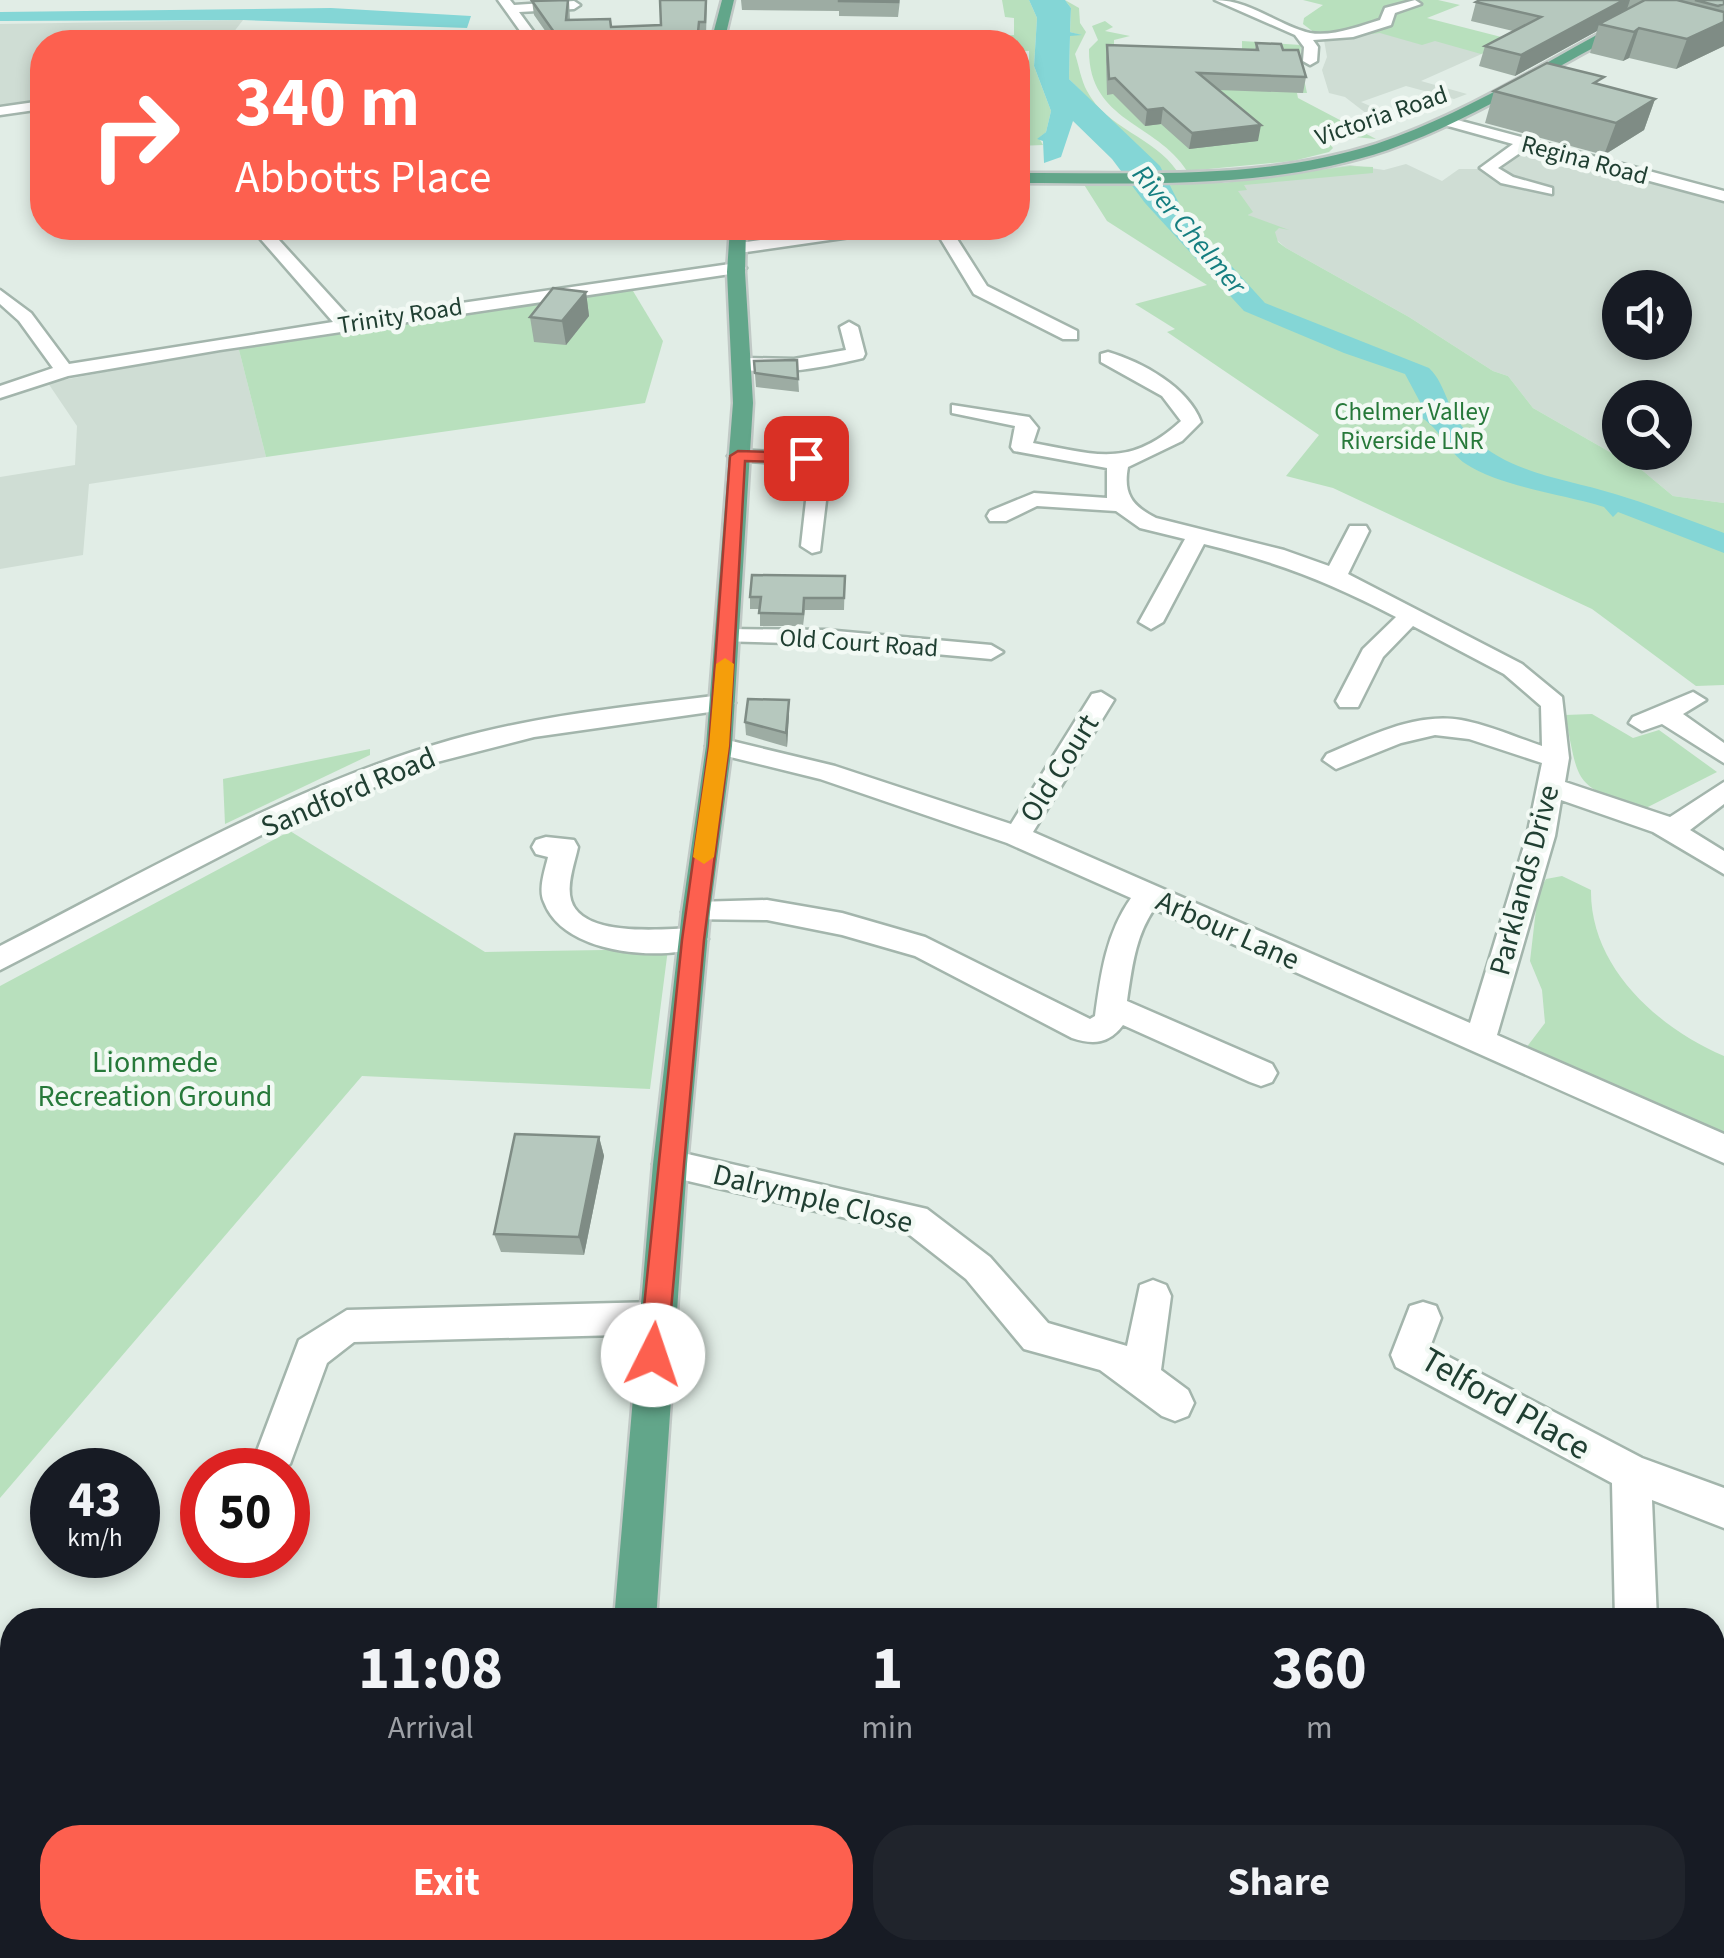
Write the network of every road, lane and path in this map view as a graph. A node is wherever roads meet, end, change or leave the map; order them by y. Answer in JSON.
{"nodes":[{"id":1,"x":1221,"y":0,"type":"edge"},
{"id":2,"x":1673,"y":0,"type":"edge"},
{"id":3,"x":726,"y":1,"type":"edge"},
{"id":4,"x":507,"y":4,"type":"edge"},
{"id":5,"x":1415,"y":4,"type":"dead end"},
{"id":6,"x":574,"y":6,"type":"dead end"},
{"id":7,"x":1620,"y":6,"type":"edge"},
{"id":8,"x":1644,"y":14,"type":"junction"},
{"id":9,"x":1672,"y":23,"type":"edge"},
{"id":10,"x":525,"y":30,"type":"edge"},
{"id":11,"x":720,"y":30,"type":"edge"},
{"id":12,"x":1306,"y":37,"type":"junction"},
{"id":13,"x":1310,"y":61,"type":"dead end"},
{"id":14,"x":30,"y":107,"type":"edge"},
{"id":15,"x":0,"y":111,"type":"edge"},
{"id":16,"x":1446,"y":121,"type":"junction"},
{"id":17,"x":1524,"y":143,"type":"junction"},
{"id":18,"x":1030,"y":178,"type":"edge"},
{"id":19,"x":1547,"y":190,"type":"dead end"},
{"id":20,"x":1724,"y":196,"type":"edge"},
{"id":21,"x":270,"y":240,"type":"edge"},
{"id":22,"x":739,"y":240,"type":"edge"},
{"id":23,"x":795,"y":240,"type":"edge"},
{"id":24,"x":949,"y":240,"type":"edge"},
{"id":25,"x":739,"y":248,"type":"junction"},
{"id":26,"x":737,"y":268,"type":"junction"},
{"id":27,"x":0,"y":295,"type":"edge"},
{"id":28,"x":344,"y":323,"type":"junction"},
{"id":29,"x":849,"y":326,"type":"dead end"},
{"id":30,"x":1070,"y":334,"type":"dead end"},
{"id":31,"x":1108,"y":358,"type":"dead end"},
{"id":32,"x":744,"y":364,"type":"junction"},
{"id":33,"x":64,"y":371,"type":"junction"},
{"id":34,"x":0,"y":392,"type":"edge"},
{"id":35,"x":959,"y":409,"type":"dead end"},
{"id":36,"x":738,"y":456,"type":"junction"},
{"id":37,"x":1118,"y":464,"type":"junction"},
{"id":38,"x":1118,"y":505,"type":"junction"},
{"id":39,"x":998,"y":516,"type":"dead end"},
{"id":40,"x":1358,"y":532,"type":"dead end"},
{"id":41,"x":1198,"y":536,"type":"junction"},
{"id":42,"x":812,"y":546,"type":"dead end"},
{"id":43,"x":1336,"y":576,"type":"junction"},
{"id":44,"x":1410,"y":617,"type":"junction"},
{"id":45,"x":1151,"y":622,"type":"dead end"},
{"id":46,"x":727,"y":636,"type":"junction"},
{"id":47,"x":992,"y":652,"type":"dead end"},
{"id":48,"x":1101,"y":700,"type":"dead end"},
{"id":49,"x":1349,"y":700,"type":"dead end"},
{"id":50,"x":1693,"y":700,"type":"dead end"},
{"id":51,"x":722,"y":703,"type":"junction"},
{"id":52,"x":719,"y":746,"type":"junction"},
{"id":53,"x":1724,"y":755,"type":"edge"},
{"id":54,"x":1556,"y":758,"type":"junction"},
{"id":55,"x":1336,"y":760,"type":"dead end"},
{"id":56,"x":1550,"y":787,"type":"junction"},
{"id":57,"x":1724,"y":791,"type":"edge"},
{"id":58,"x":1671,"y":830,"type":"junction"},
{"id":59,"x":1017,"y":836,"type":"junction"},
{"id":60,"x":546,"y":847,"type":"dead end"},
{"id":61,"x":1724,"y":864,"type":"edge"},
{"id":62,"x":1149,"y":894,"type":"junction"},
{"id":63,"x":694,"y":926,"type":"junction"},
{"id":64,"x":0,"y":959,"type":"edge"},
{"id":65,"x":1114,"y":1008,"type":"junction"},
{"id":66,"x":1479,"y":1043,"type":"junction"},
{"id":67,"x":1261,"y":1073,"type":"dead end"},
{"id":68,"x":1724,"y":1149,"type":"edge"},
{"id":69,"x":670,"y":1164,"type":"junction"},
{"id":70,"x":1153,"y":1296,"type":"dead end"},
{"id":71,"x":656,"y":1318,"type":"junction"},
{"id":72,"x":1424,"y":1318,"type":"dead end"},
{"id":73,"x":1140,"y":1378,"type":"junction"},
{"id":74,"x":1174,"y":1403,"type":"dead end"},
{"id":75,"x":277,"y":1448,"type":"edge"},
{"id":76,"x":1631,"y":1473,"type":"junction"},
{"id":77,"x":1724,"y":1508,"type":"edge"},
{"id":78,"x":637,"y":1608,"type":"edge"},
{"id":79,"x":1636,"y":1608,"type":"edge"}],
"edges":[{"from":1,"to":12,"type":"street"},
{"from":2,"to":8,"type":"main road","name":"Victoria Road"},
{"from":3,"to":11,"type":"main road"},
{"from":4,"to":6,"type":"street"},
{"from":4,"to":10,"type":"street"},
{"from":5,"to":12,"type":"street"},
{"from":7,"to":8,"type":"street"},
{"from":8,"to":9,"type":"main road"},
{"from":8,"to":16,"type":"main road","name":"Victoria Road"},
{"from":12,"to":13,"type":"street"},
{"from":14,"to":15,"type":"street"},
{"from":16,"to":17,"type":"street","name":"Regina Road"},
{"from":16,"to":18,"type":"main road","name":"Victoria Road"},
{"from":17,"to":19,"type":"street"},
{"from":17,"to":20,"type":"street","name":"Regina Road"},
{"from":21,"to":28,"type":"street"},
{"from":22,"to":25,"type":"main road"},
{"from":23,"to":25,"type":"street"},
{"from":24,"to":30,"type":"street"},
{"from":25,"to":26,"type":"main road"},
{"from":26,"to":28,"type":"street","name":"Trinity Road"},
{"from":26,"to":32,"type":"main road"},
{"from":27,"to":33,"type":"street"},
{"from":28,"to":33,"type":"street","name":"Trinity Road"},
{"from":29,"to":32,"type":"street"},
{"from":31,"to":37,"type":"street"},
{"from":32,"to":36,"type":"main road"},
{"from":33,"to":34,"type":"street","name":"Trinity Road"},
{"from":35,"to":37,"type":"street"},
{"from":36,"to":42,"type":"street"},
{"from":36,"to":46,"type":"main road"},
{"from":37,"to":38,"type":"street"},
{"from":38,"to":39,"type":"street"},
{"from":38,"to":41,"type":"street","name":"Parklands Drive"},
{"from":40,"to":43,"type":"street"},
{"from":41,"to":43,"type":"street","name":"Parklands Drive"},
{"from":41,"to":45,"type":"street"},
{"from":43,"to":44,"type":"street","name":"Parklands Drive"},
{"from":44,"to":49,"type":"street"},
{"from":44,"to":54,"type":"street","name":"Parklands Drive"},
{"from":46,"to":47,"type":"street","name":"Old Court Road"},
{"from":46,"to":51,"type":"main road"},
{"from":48,"to":59,"type":"street","name":"Old Court"},
{"from":50,"to":53,"type":"street"},
{"from":51,"to":52,"type":"main road"},
{"from":51,"to":64,"type":"street","name":"Sandford Road"},
{"from":52,"to":59,"type":"street","name":"Arbour Lane"},
{"from":52,"to":63,"type":"main road"},
{"from":54,"to":55,"type":"street"},
{"from":54,"to":56,"type":"street","name":"Parklands Drive"},
{"from":56,"to":58,"type":"street"},
{"from":56,"to":66,"type":"street","name":"Parklands Drive"},
{"from":57,"to":58,"type":"street"},
{"from":58,"to":61,"type":"street"},
{"from":59,"to":62,"type":"street","name":"Arbour Lane"},
{"from":60,"to":63,"type":"street"},
{"from":62,"to":65,"type":"street"},
{"from":62,"to":66,"type":"street","name":"Arbour Lane"},
{"from":63,"to":65,"type":"street"},
{"from":63,"to":69,"type":"main road"},
{"from":65,"to":67,"type":"street"},
{"from":66,"to":68,"type":"street","name":"Arbour Lane"},
{"from":69,"to":71,"type":"main road"},
{"from":69,"to":73,"type":"street","name":"Dalrymple Close"},
{"from":70,"to":73,"type":"street"},
{"from":71,"to":75,"type":"street"},
{"from":71,"to":78,"type":"main road"},
{"from":72,"to":76,"type":"street","name":"Telford Place"},
{"from":73,"to":74,"type":"street","name":"Dalrymple Close"},
{"from":76,"to":77,"type":"street","name":"Telford Place"},
{"from":76,"to":79,"type":"street"}]}
